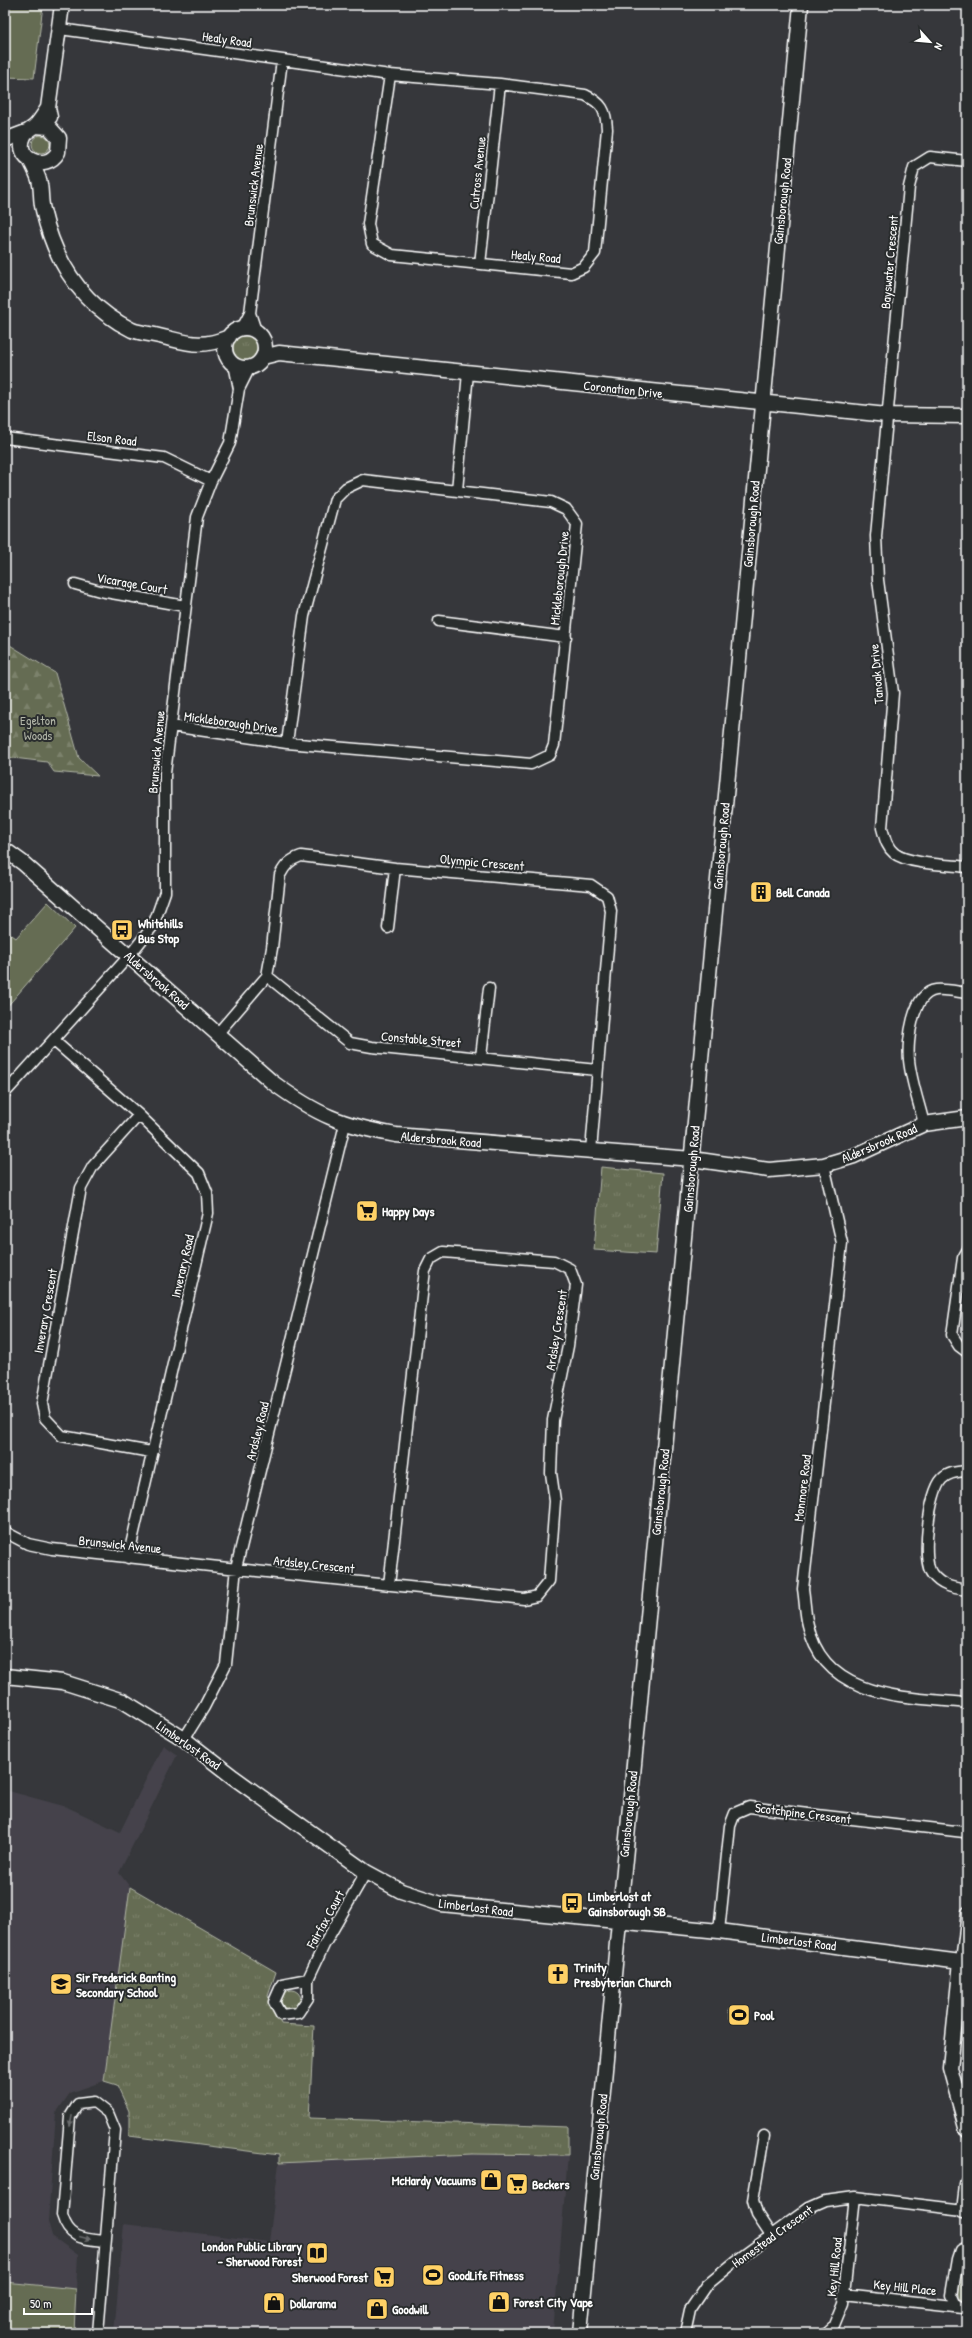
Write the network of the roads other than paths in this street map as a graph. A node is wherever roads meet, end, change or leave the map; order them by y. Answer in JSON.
{"nodes":[{"id":1,"x":62,"y":5,"type":"edge"},
{"id":2,"x":801,"y":5,"type":"edge"},
{"id":3,"x":60,"y":29,"type":"junction"},
{"id":4,"x":282,"y":60,"type":"junction"},
{"id":5,"x":390,"y":75,"type":"junction"},
{"id":6,"x":500,"y":84,"type":"junction"},
{"id":7,"x":48,"y":108,"type":"junction"},
{"id":8,"x":30,"y":129,"type":"junction"},
{"id":9,"x":53,"y":130,"type":"junction"},
{"id":10,"x":7,"y":140,"type":"edge"},
{"id":11,"x":27,"y":156,"type":"junction"},
{"id":12,"x":967,"y":161,"type":"edge"},
{"id":13,"x":48,"y":162,"type":"junction"},
{"id":14,"x":39,"y":180,"type":"junction"},
{"id":15,"x":480,"y":264,"type":"junction"},
{"id":16,"x":250,"y":313,"type":"junction"},
{"id":17,"x":242,"y":328,"type":"junction"},
{"id":18,"x":256,"y":331,"type":"junction"},
{"id":19,"x":229,"y":337,"type":"junction"},
{"id":20,"x":264,"y":342,"type":"junction"},
{"id":21,"x":210,"y":344,"type":"junction"},
{"id":22,"x":279,"y":353,"type":"junction"},
{"id":23,"x":263,"y":357,"type":"junction"},
{"id":24,"x":231,"y":360,"type":"junction"},
{"id":25,"x":250,"y":367,"type":"junction"},
{"id":26,"x":468,"y":373,"type":"junction"},
{"id":27,"x":239,"y":389,"type":"junction"},
{"id":28,"x":763,"y":403,"type":"junction"},
{"id":29,"x":887,"y":415,"type":"junction"},
{"id":30,"x":967,"y":416,"type":"edge"},
{"id":31,"x":5,"y":438,"type":"edge"},
{"id":32,"x":211,"y":481,"type":"junction"},
{"id":33,"x":456,"y":490,"type":"junction"},
{"id":34,"x":75,"y":584,"type":"dead end"},
{"id":35,"x":185,"y":606,"type":"junction"},
{"id":36,"x":439,"y":621,"type":"dead end"},
{"id":37,"x":566,"y":637,"type":"junction"},
{"id":38,"x":171,"y":726,"type":"junction"},
{"id":39,"x":287,"y":743,"type":"junction"},
{"id":40,"x":5,"y":850,"type":"edge"},
{"id":41,"x":967,"y":867,"type":"edge"},
{"id":42,"x":395,"y":868,"type":"junction"},
{"id":43,"x":388,"y":928,"type":"dead end"},
{"id":44,"x":129,"y":956,"type":"junction"},
{"id":45,"x":267,"y":976,"type":"junction"},
{"id":46,"x":489,"y":988,"type":"dead end"},
{"id":47,"x":967,"y":994,"type":"edge"},
{"id":48,"x":218,"y":1033,"type":"junction"},
{"id":49,"x":53,"y":1040,"type":"junction"},
{"id":50,"x":481,"y":1057,"type":"junction"},
{"id":51,"x":597,"y":1070,"type":"junction"},
{"id":52,"x":5,"y":1093,"type":"edge"},
{"id":53,"x":139,"y":1115,"type":"junction"},
{"id":54,"x":967,"y":1118,"type":"edge"},
{"id":55,"x":345,"y":1124,"type":"junction"},
{"id":56,"x":924,"y":1124,"type":"junction"},
{"id":57,"x":591,"y":1151,"type":"junction"},
{"id":58,"x":692,"y":1159,"type":"junction"},
{"id":59,"x":824,"y":1165,"type":"junction"},
{"id":60,"x":967,"y":1251,"type":"edge"},
{"id":61,"x":967,"y":1352,"type":"edge"},
{"id":62,"x":151,"y":1452,"type":"junction"},
{"id":63,"x":967,"y":1471,"type":"edge"},
{"id":64,"x":5,"y":1532,"type":"edge"},
{"id":65,"x":128,"y":1558,"type":"junction"},
{"id":66,"x":236,"y":1568,"type":"junction"},
{"id":67,"x":389,"y":1585,"type":"junction"},
{"id":68,"x":967,"y":1590,"type":"edge"},
{"id":69,"x":5,"y":1676,"type":"edge"},
{"id":70,"x":967,"y":1703,"type":"edge"},
{"id":71,"x":184,"y":1739,"type":"junction"},
{"id":72,"x":967,"y":1835,"type":"edge"},
{"id":73,"x":366,"y":1872,"type":"junction"},
{"id":74,"x":967,"y":1912,"type":"edge"},
{"id":75,"x":618,"y":1921,"type":"junction"},
{"id":76,"x":719,"y":1931,"type":"junction"},
{"id":77,"x":961,"y":1962,"type":"junction"},
{"id":78,"x":308,"y":1979,"type":"dead end"},
{"id":79,"x":967,"y":2130,"type":"edge"},
{"id":80,"x":764,"y":2136,"type":"dead end"},
{"id":81,"x":967,"y":2186,"type":"edge"},
{"id":82,"x":855,"y":2197,"type":"junction"},
{"id":83,"x":966,"y":2210,"type":"edge"},
{"id":84,"x":771,"y":2235,"type":"junction"},
{"id":85,"x":105,"y":2241,"type":"junction"},
{"id":86,"x":967,"y":2247,"type":"edge"},
{"id":87,"x":844,"y":2294,"type":"junction"},
{"id":88,"x":965,"y":2307,"type":"edge"},
{"id":89,"x":98,"y":2333,"type":"edge"},
{"id":90,"x":580,"y":2333,"type":"edge"},
{"id":91,"x":685,"y":2333,"type":"edge"},
{"id":92,"x":824,"y":2333,"type":"edge"}],
"edges":[{"from":1,"to":3,"type":"street"},
{"from":2,"to":28,"type":"street","name":"Gainsborough Road"},
{"from":3,"to":4,"type":"street","name":"Healy Road"},
{"from":3,"to":7,"type":"street"},
{"from":4,"to":5,"type":"street","name":"Healy Road"},
{"from":4,"to":16,"type":"street","name":"Brunswick Avenue"},
{"from":5,"to":6,"type":"street","name":"Healy Road"},
{"from":5,"to":15,"type":"street","name":"Healy Road"},
{"from":6,"to":15,"type":"street","name":"Cutross Avenue"},
{"from":6,"to":15,"type":"street","name":"Healy Road"},
{"from":7,"to":8,"type":"street"},
{"from":7,"to":9,"type":"street"},
{"from":8,"to":9,"type":"street"},
{"from":8,"to":10,"type":"street"},
{"from":8,"to":11,"type":"street"},
{"from":9,"to":13,"type":"street"},
{"from":10,"to":11,"type":"street"},
{"from":11,"to":13,"type":"street"},
{"from":11,"to":14,"type":"street"},
{"from":12,"to":29,"type":"street","name":"Bayswater Crescent"},
{"from":13,"to":14,"type":"street"},
{"from":14,"to":21,"type":"street"},
{"from":16,"to":17,"type":"street","name":"Brunswick Avenue"},
{"from":16,"to":18,"type":"street","name":"Brunswick Avenue"},
{"from":17,"to":18,"type":"street"},
{"from":17,"to":19,"type":"street"},
{"from":18,"to":20,"type":"street"},
{"from":19,"to":21,"type":"street"},
{"from":19,"to":24,"type":"street"},
{"from":20,"to":22,"type":"street"},
{"from":20,"to":23,"type":"street"},
{"from":21,"to":24,"type":"street"},
{"from":22,"to":23,"type":"street","name":"Coronation Drive"},
{"from":22,"to":26,"type":"street","name":"Coronation Drive"},
{"from":23,"to":25,"type":"street"},
{"from":24,"to":25,"type":"street"},
{"from":24,"to":27,"type":"street","name":"Brunswick Avenue"},
{"from":25,"to":27,"type":"street","name":"Brunswick Avenue"},
{"from":26,"to":28,"type":"street","name":"Coronation Drive"},
{"from":26,"to":33,"type":"street"},
{"from":27,"to":32,"type":"street","name":"Brunswick Avenue"},
{"from":28,"to":29,"type":"street","name":"Coronation Drive"},
{"from":28,"to":58,"type":"street","name":"Gainsborough Road"},
{"from":29,"to":30,"type":"street","name":"Coronation Drive"},
{"from":29,"to":41,"type":"street","name":"Tanoak Drive"},
{"from":31,"to":32,"type":"street","name":"Elson Road"},
{"from":32,"to":35,"type":"street","name":"Brunswick Avenue"},
{"from":33,"to":37,"type":"street","name":"Mickleborough Drive"},
{"from":33,"to":39,"type":"street","name":"Mickleborough Drive"},
{"from":34,"to":35,"type":"street","name":"Vicarage Court"},
{"from":35,"to":38,"type":"street","name":"Brunswick Avenue"},
{"from":36,"to":37,"type":"street"},
{"from":37,"to":39,"type":"street","name":"Mickleborough Drive"},
{"from":38,"to":39,"type":"street","name":"Mickleborough Drive"},
{"from":38,"to":44,"type":"street","name":"Brunswick Avenue"},
{"from":40,"to":44,"type":"street","name":"Aldersbrook Road"},
{"from":42,"to":43,"type":"street"},
{"from":42,"to":45,"type":"street","name":"Olympic Crescent"},
{"from":42,"to":51,"type":"street","name":"Olympic Crescent"},
{"from":44,"to":48,"type":"street","name":"Aldersbrook Road"},
{"from":44,"to":49,"type":"street","name":"Brunswick Avenue"},
{"from":45,"to":48,"type":"street"},
{"from":45,"to":50,"type":"street","name":"Constable Street"},
{"from":46,"to":50,"type":"street"},
{"from":47,"to":56,"type":"street"},
{"from":48,"to":55,"type":"street","name":"Aldersbrook Road"},
{"from":49,"to":52,"type":"street","name":"Brunswick Avenue"},
{"from":49,"to":53,"type":"street","name":"Inverary Road"},
{"from":50,"to":51,"type":"street","name":"Constable Street"},
{"from":51,"to":57,"type":"street","name":"Olympic Crescent"},
{"from":53,"to":62,"type":"street","name":"Inverary Road"},
{"from":53,"to":62,"type":"street","name":"Inverary Crescent"},
{"from":54,"to":56,"type":"street","name":"Aldersbrook Road"},
{"from":55,"to":57,"type":"street","name":"Aldersbrook Road"},
{"from":55,"to":66,"type":"street","name":"Ardsley Road"},
{"from":56,"to":59,"type":"street","name":"Aldersbrook Road"},
{"from":57,"to":58,"type":"street","name":"Aldersbrook Road"},
{"from":58,"to":59,"type":"street","name":"Aldersbrook Road"},
{"from":58,"to":75,"type":"street","name":"Gainsborough Road"},
{"from":59,"to":70,"type":"street","name":"Monmore Road"},
{"from":60,"to":61,"type":"street"},
{"from":62,"to":65,"type":"street","name":"Inverary Road"},
{"from":63,"to":68,"type":"street"},
{"from":64,"to":65,"type":"street","name":"Brunswick Avenue"},
{"from":65,"to":66,"type":"street","name":"Brunswick Avenue"},
{"from":66,"to":67,"type":"street","name":"Ardsley Crescent"},
{"from":66,"to":71,"type":"street","name":"Ardsley Road"},
{"from":67,"to":67,"type":"street","name":"Ardsley Crescent"},
{"from":69,"to":71,"type":"street","name":"Limberlost Road"},
{"from":71,"to":73,"type":"street","name":"Limberlost Road"},
{"from":72,"to":76,"type":"street","name":"Scotchpine Crescent"},
{"from":73,"to":75,"type":"street","name":"Limberlost Road"},
{"from":73,"to":78,"type":"street","name":"Fairfax Court"},
{"from":74,"to":77,"type":"street"},
{"from":75,"to":76,"type":"street","name":"Limberlost Road"},
{"from":75,"to":90,"type":"street","name":"Gainsborough Road"},
{"from":76,"to":77,"type":"street","name":"Limberlost Road"},
{"from":77,"to":79,"type":"street"},
{"from":80,"to":84,"type":"street"},
{"from":81,"to":83,"type":"street"},
{"from":82,"to":83,"type":"street","name":"Homestead Crescent"},
{"from":82,"to":84,"type":"street","name":"Homestead Crescent"},
{"from":82,"to":87,"type":"street","name":"Key Hill Road"},
{"from":84,"to":91,"type":"street","name":"Homestead Crescent"},
{"from":85,"to":85,"type":"street","one_way":true},
{"from":85,"to":89,"type":"street"},
{"from":86,"to":88,"type":"street"},
{"from":87,"to":88,"type":"street","name":"Key Hill Place"},
{"from":87,"to":92,"type":"street","name":"Key Hill Road"}]}
